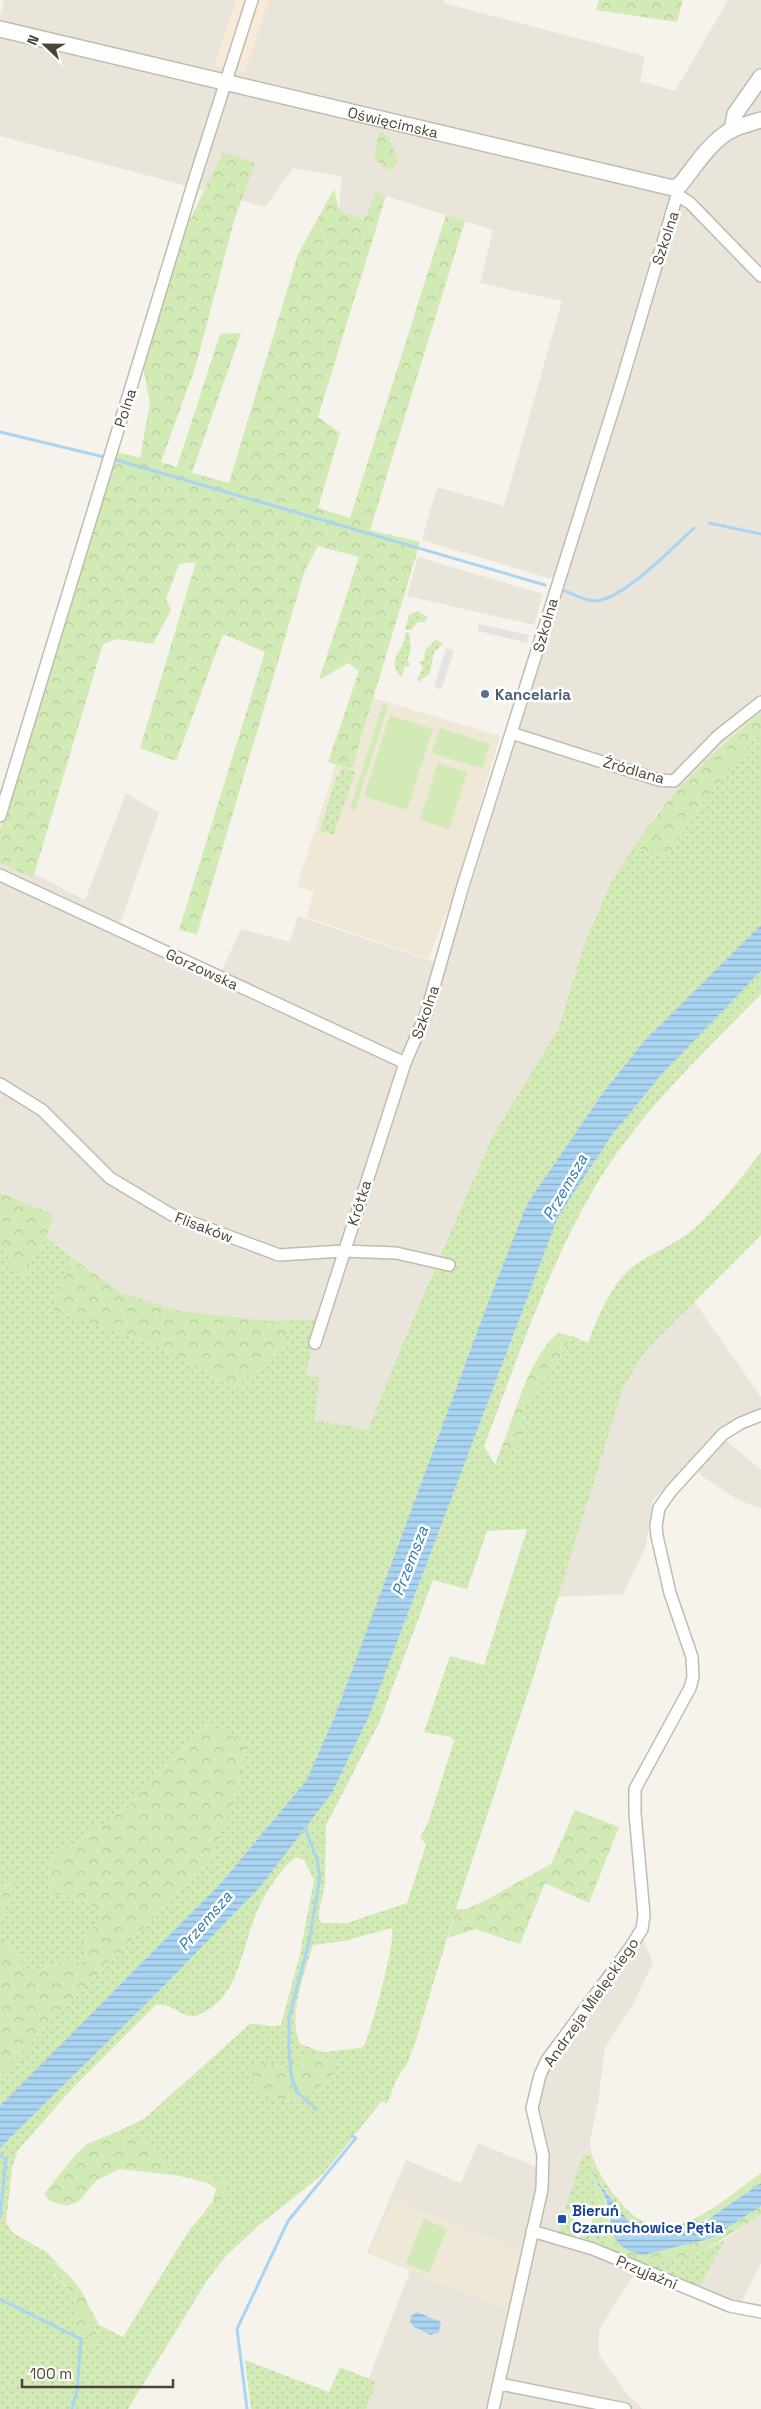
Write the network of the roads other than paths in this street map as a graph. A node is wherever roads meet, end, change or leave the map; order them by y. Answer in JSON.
{"nodes":[{"id":1,"x":252,"y":0,"type":"edge"},
{"id":2,"x":0,"y":29,"type":"edge"},
{"id":3,"x":761,"y":77,"type":"edge"},
{"id":4,"x":226,"y":83,"type":"junction"},
{"id":5,"x":761,"y":120,"type":"edge"},
{"id":6,"x":732,"y":130,"type":"junction"},
{"id":7,"x":679,"y":191,"type":"junction"},
{"id":8,"x":761,"y":276,"type":"edge"},
{"id":9,"x":761,"y":702,"type":"edge"},
{"id":10,"x":511,"y":733,"type":"junction"},
{"id":11,"x":0,"y":816,"type":"edge"},
{"id":12,"x":0,"y":875,"type":"edge"},
{"id":13,"x":405,"y":1064,"type":"junction"},
{"id":14,"x":0,"y":1084,"type":"edge"},
{"id":15,"x":343,"y":1251,"type":"junction"},
{"id":16,"x":449,"y":1265,"type":"dead end"},
{"id":17,"x":315,"y":1343,"type":"dead end"},
{"id":18,"x":761,"y":1415,"type":"edge"},
{"id":19,"x":532,"y":2231,"type":"junction"},
{"id":20,"x":761,"y":2312,"type":"edge"},
{"id":21,"x":500,"y":2384,"type":"junction"},
{"id":22,"x":492,"y":2409,"type":"edge"},
{"id":23,"x":625,"y":2409,"type":"edge"}],
"edges":[{"from":1,"to":4,"type":"street","name":"Polna"},
{"from":2,"to":4,"type":"street","name":"Oświęcimska"},
{"from":3,"to":6,"type":"street"},
{"from":4,"to":7,"type":"street","name":"Oświęcimska"},
{"from":4,"to":11,"type":"street","name":"Polna"},
{"from":5,"to":6,"type":"street"},
{"from":6,"to":7,"type":"street"},
{"from":7,"to":8,"type":"street"},
{"from":7,"to":10,"type":"street","name":"Szkolna"},
{"from":9,"to":10,"type":"street","name":"Źródlana"},
{"from":10,"to":13,"type":"street","name":"Szkolna"},
{"from":12,"to":13,"type":"street","name":"Gorzowska"},
{"from":13,"to":15,"type":"street","name":"Krótka"},
{"from":14,"to":15,"type":"street","name":"Flisaków"},
{"from":15,"to":16,"type":"street","name":"Flisaków"},
{"from":15,"to":17,"type":"street","name":"Krótka"},
{"from":18,"to":19,"type":"street","name":"Andrzeja Mielęckiego"},
{"from":19,"to":20,"type":"street","name":"Przyjaźni"},
{"from":19,"to":21,"type":"street","name":"Andrzeja Mielęckiego"},
{"from":21,"to":22,"type":"street","name":"Andrzeja Mielęckiego"},
{"from":21,"to":23,"type":"street"}]}
